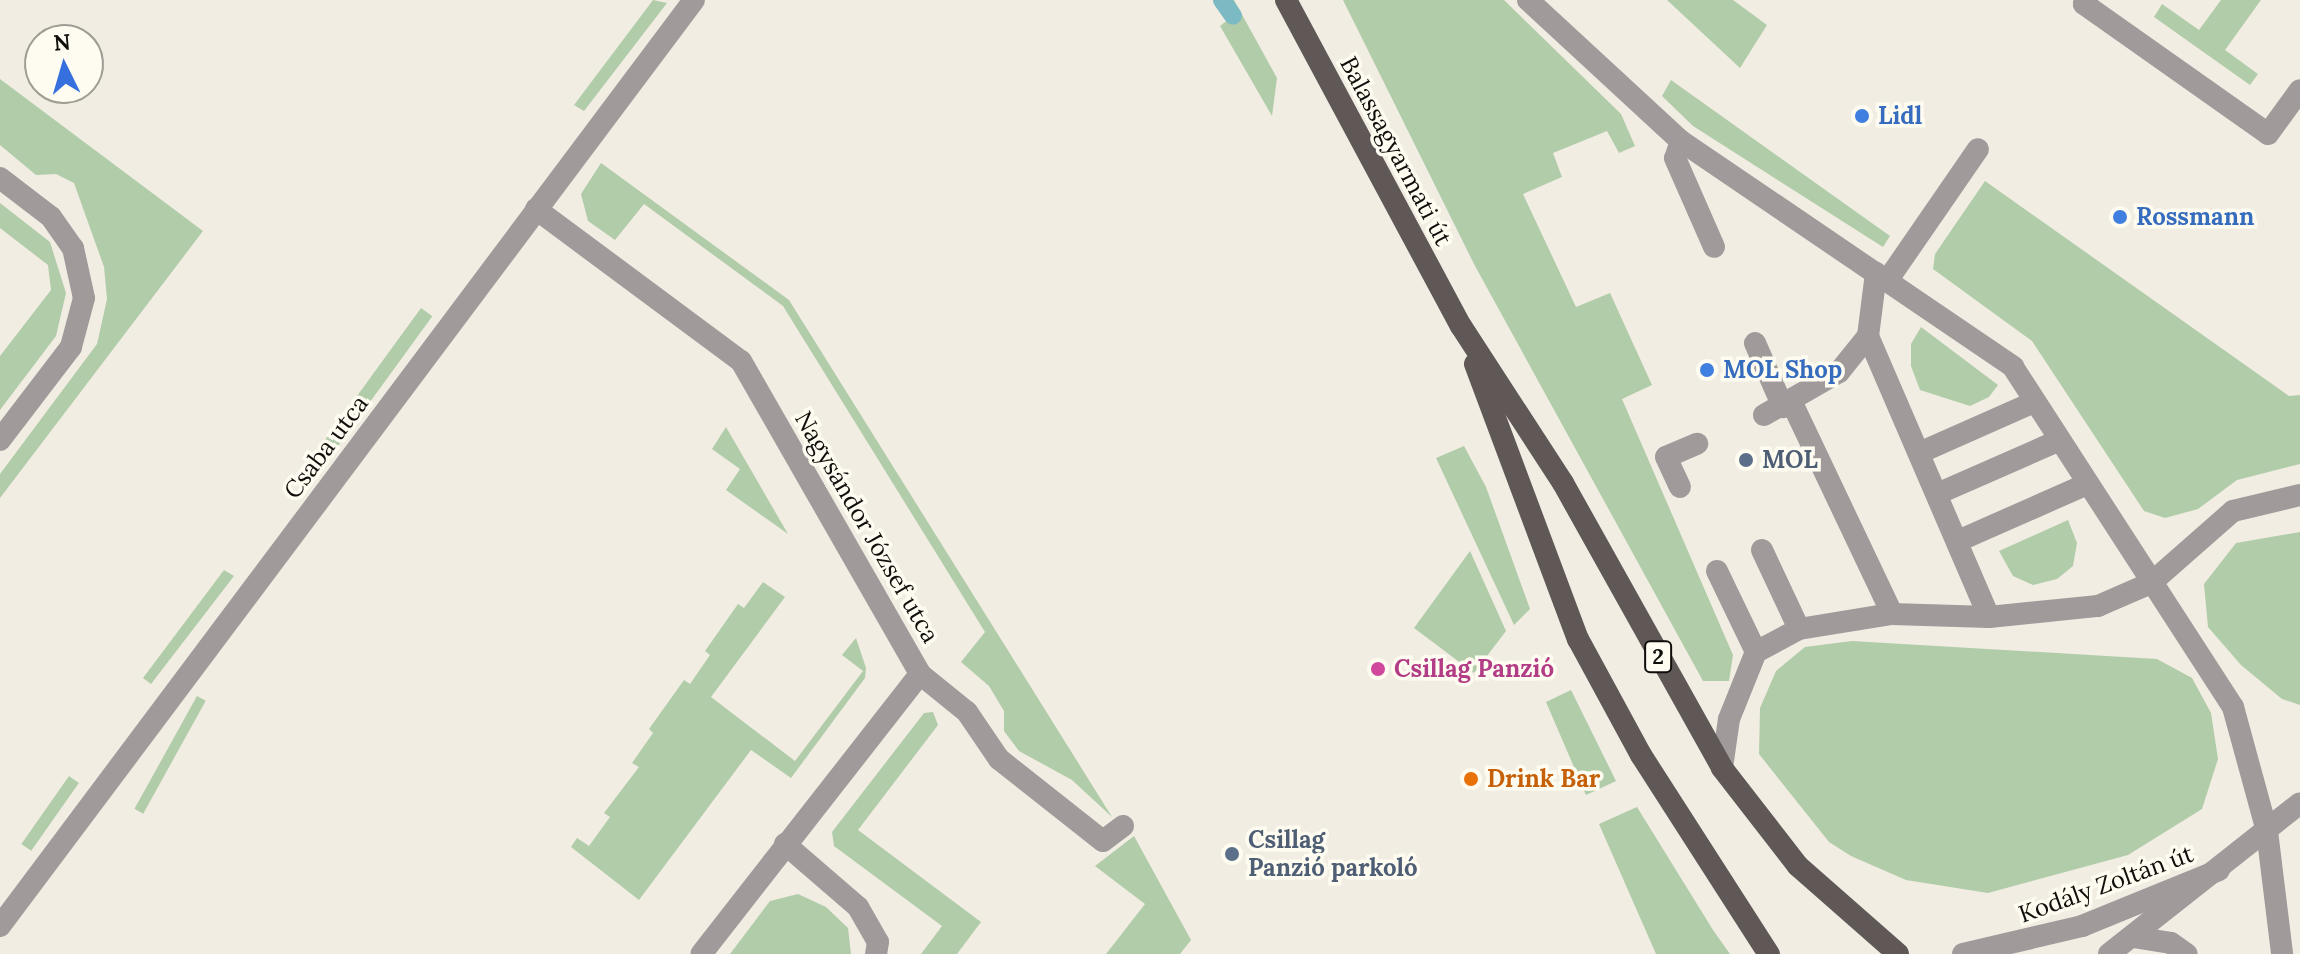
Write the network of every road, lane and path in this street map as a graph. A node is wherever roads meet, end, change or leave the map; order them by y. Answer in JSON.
{"nodes":[{"id":1,"x":694,"y":0,"type":"edge"},
{"id":2,"x":1286,"y":0,"type":"edge"},
{"id":3,"x":1528,"y":0,"type":"edge"},
{"id":4,"x":2087,"y":0,"type":"edge"},
{"id":5,"x":2300,"y":90,"type":"edge"},
{"id":6,"x":1978,"y":149,"type":"dead end"},
{"id":7,"x":1678,"y":150,"type":"junction"},
{"id":8,"x":0,"y":178,"type":"edge"},
{"id":9,"x":536,"y":209,"type":"junction"},
{"id":10,"x":1714,"y":247,"type":"dead end"},
{"id":11,"x":1881,"y":277,"type":"junction"},
{"id":12,"x":1461,"y":326,"type":"junction"},
{"id":13,"x":1868,"y":336,"type":"junction"},
{"id":14,"x":1755,"y":343,"type":"dead end"},
{"id":15,"x":2034,"y":402,"type":"junction"},
{"id":16,"x":1780,"y":408,"type":"junction"},
{"id":17,"x":0,"y":440,"type":"edge"},
{"id":18,"x":2058,"y":441,"type":"junction"},
{"id":19,"x":1697,"y":444,"type":"dead end"},
{"id":20,"x":1919,"y":453,"type":"junction"},
{"id":21,"x":2085,"y":485,"type":"junction"},
{"id":22,"x":1680,"y":487,"type":"dead end"},
{"id":23,"x":1937,"y":494,"type":"junction"},
{"id":24,"x":2300,"y":495,"type":"edge"},
{"id":25,"x":1958,"y":541,"type":"junction"},
{"id":26,"x":1762,"y":550,"type":"dead end"},
{"id":27,"x":1717,"y":571,"type":"dead end"},
{"id":28,"x":2151,"y":583,"type":"junction"},
{"id":29,"x":1892,"y":614,"type":"junction"},
{"id":30,"x":1989,"y":617,"type":"junction"},
{"id":31,"x":1799,"y":629,"type":"junction"},
{"id":32,"x":1756,"y":652,"type":"junction"},
{"id":33,"x":920,"y":674,"type":"junction"},
{"id":34,"x":1722,"y":768,"type":"junction"},
{"id":35,"x":2300,"y":803,"type":"edge"},
{"id":36,"x":1123,"y":826,"type":"dead end"},
{"id":37,"x":2267,"y":831,"type":"junction"},
{"id":38,"x":785,"y":844,"type":"junction"},
{"id":39,"x":2219,"y":870,"type":"junction"},
{"id":40,"x":0,"y":926,"type":"edge"},
{"id":41,"x":2133,"y":937,"type":"junction"},
{"id":42,"x":701,"y":954,"type":"edge"},
{"id":43,"x":876,"y":954,"type":"edge"},
{"id":44,"x":1769,"y":954,"type":"edge"},
{"id":45,"x":1898,"y":954,"type":"edge"},
{"id":46,"x":1963,"y":954,"type":"edge"},
{"id":47,"x":2109,"y":954,"type":"edge"},
{"id":48,"x":2187,"y":954,"type":"edge"},
{"id":49,"x":2282,"y":954,"type":"edge"}],
"edges":[{"from":1,"to":9,"type":"street","name":"Csaba utca"},
{"from":2,"to":12,"type":"main road","name":"Balassagyarmati út","number":"2"},
{"from":3,"to":7,"type":"street"},
{"from":4,"to":5,"type":"street"},
{"from":6,"to":11,"type":"street"},
{"from":7,"to":10,"type":"street"},
{"from":7,"to":11,"type":"street"},
{"from":8,"to":17,"type":"street"},
{"from":9,"to":33,"type":"street","name":"Nagysándor József utca"},
{"from":9,"to":40,"type":"street","name":"Csaba utca"},
{"from":11,"to":13,"type":"street"},
{"from":11,"to":15,"type":"street"},
{"from":12,"to":34,"type":"main road","number":"2"},
{"from":12,"to":44,"type":"main road","number":"2"},
{"from":13,"to":16,"type":"street"},
{"from":13,"to":20,"type":"street"},
{"from":14,"to":16,"type":"street"},
{"from":15,"to":18,"type":"street"},
{"from":15,"to":20,"type":"street"},
{"from":16,"to":29,"type":"street"},
{"from":18,"to":21,"type":"street"},
{"from":18,"to":23,"type":"street"},
{"from":19,"to":22,"type":"street"},
{"from":20,"to":23,"type":"street"},
{"from":21,"to":25,"type":"street"},
{"from":21,"to":28,"type":"street"},
{"from":23,"to":25,"type":"street"},
{"from":24,"to":28,"type":"street"},
{"from":25,"to":30,"type":"street"},
{"from":26,"to":31,"type":"street"},
{"from":27,"to":32,"type":"street"},
{"from":28,"to":30,"type":"street"},
{"from":28,"to":37,"type":"street"},
{"from":29,"to":30,"type":"street"},
{"from":29,"to":31,"type":"street"},
{"from":31,"to":32,"type":"street"},
{"from":32,"to":34,"type":"street"},
{"from":33,"to":36,"type":"street"},
{"from":33,"to":38,"type":"street","name":"Nagysándor József utca"},
{"from":34,"to":45,"type":"main road","number":"2"},
{"from":35,"to":37,"type":"street","name":"Kodály Zoltán út"},
{"from":37,"to":39,"type":"street","name":"Kodály Zoltán út"},
{"from":37,"to":49,"type":"street"},
{"from":38,"to":42,"type":"street","name":"Nagysándor József utca"},
{"from":38,"to":43,"type":"street"},
{"from":39,"to":41,"type":"street","name":"Kodály Zoltán út"},
{"from":39,"to":46,"type":"street","name":"Kodály Zoltán út"},
{"from":41,"to":47,"type":"street","name":"Kodály Zoltán út"},
{"from":41,"to":48,"type":"street"}]}
